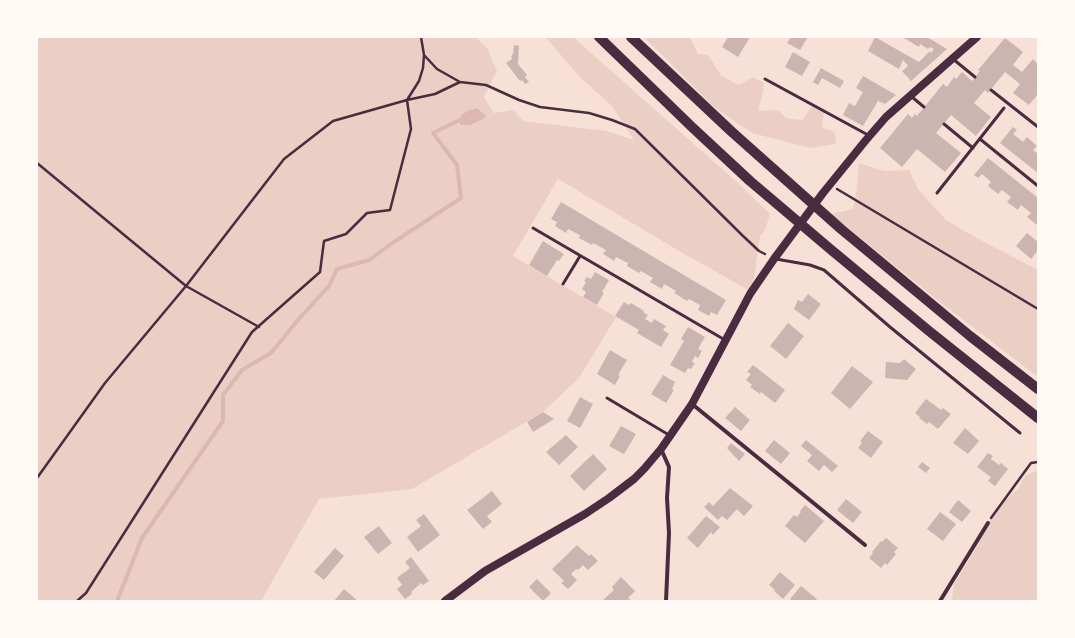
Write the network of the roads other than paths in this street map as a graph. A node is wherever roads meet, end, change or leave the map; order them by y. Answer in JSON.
{"nodes":[{"id":1,"x":599,"y":37,"type":"edge"},
{"id":2,"x":631,"y":37,"type":"edge"},
{"id":3,"x":977,"y":37,"type":"edge"},
{"id":4,"x":952,"y":58,"type":"junction"},
{"id":5,"x":975,"y":77,"type":"dead end"},
{"id":6,"x":765,"y":79,"type":"dead end"},
{"id":7,"x":991,"y":90,"type":"dead end"},
{"id":8,"x":910,"y":95,"type":"junction"},
{"id":9,"x":924,"y":107,"type":"dead end"},
{"id":10,"x":1004,"y":108,"type":"dead end"},
{"id":11,"x":944,"y":124,"type":"dead end"},
{"id":12,"x":1038,"y":127,"type":"edge"},
{"id":13,"x":869,"y":136,"type":"junction"},
{"id":14,"x":980,"y":139,"type":"junction"},
{"id":15,"x":973,"y":148,"type":"junction"},
{"id":16,"x":1038,"y":186,"type":"edge"},
{"id":17,"x":937,"y":193,"type":"dead end"},
{"id":18,"x":533,"y":228,"type":"dead end"},
{"id":19,"x":580,"y":256,"type":"junction"},
{"id":20,"x":774,"y":258,"type":"junction"},
{"id":21,"x":563,"y":284,"type":"dead end"},
{"id":22,"x":726,"y":340,"type":"junction"},
{"id":23,"x":1038,"y":390,"type":"edge"},
{"id":24,"x":607,"y":398,"type":"dead end"},
{"id":25,"x":692,"y":404,"type":"junction"},
{"id":26,"x":1038,"y":418,"type":"edge"},
{"id":27,"x":1020,"y":433,"type":"dead end"},
{"id":28,"x":671,"y":436,"type":"junction"},
{"id":29,"x":661,"y":449,"type":"junction"},
{"id":30,"x":988,"y":523,"type":"road end"},
{"id":31,"x":865,"y":545,"type":"dead end"},
{"id":32,"x":445,"y":601,"type":"edge"},
{"id":33,"x":666,"y":601,"type":"edge"},
{"id":34,"x":940,"y":601,"type":"edge"}],
"edges":[{"from":1,"to":26,"type":"highway"},
{"from":2,"to":23,"type":"highway"},
{"from":3,"to":4,"type":"main road"},
{"from":4,"to":5,"type":"lane"},
{"from":4,"to":8,"type":"main road"},
{"from":6,"to":13,"type":"lane"},
{"from":7,"to":12,"type":"lane"},
{"from":8,"to":9,"type":"lane"},
{"from":8,"to":13,"type":"main road"},
{"from":10,"to":14,"type":"lane"},
{"from":11,"to":15,"type":"lane"},
{"from":13,"to":20,"type":"main road"},
{"from":14,"to":15,"type":"lane"},
{"from":14,"to":16,"type":"lane"},
{"from":15,"to":17,"type":"lane"},
{"from":18,"to":19,"type":"lane"},
{"from":19,"to":21,"type":"lane"},
{"from":19,"to":22,"type":"lane"},
{"from":20,"to":22,"type":"main road"},
{"from":20,"to":27,"type":"lane"},
{"from":22,"to":25,"type":"main road"},
{"from":24,"to":28,"type":"lane"},
{"from":25,"to":28,"type":"main road"},
{"from":25,"to":31,"type":"street"},
{"from":28,"to":29,"type":"main road"},
{"from":29,"to":32,"type":"main road"},
{"from":29,"to":33,"type":"street"},
{"from":30,"to":34,"type":"street"}]}
